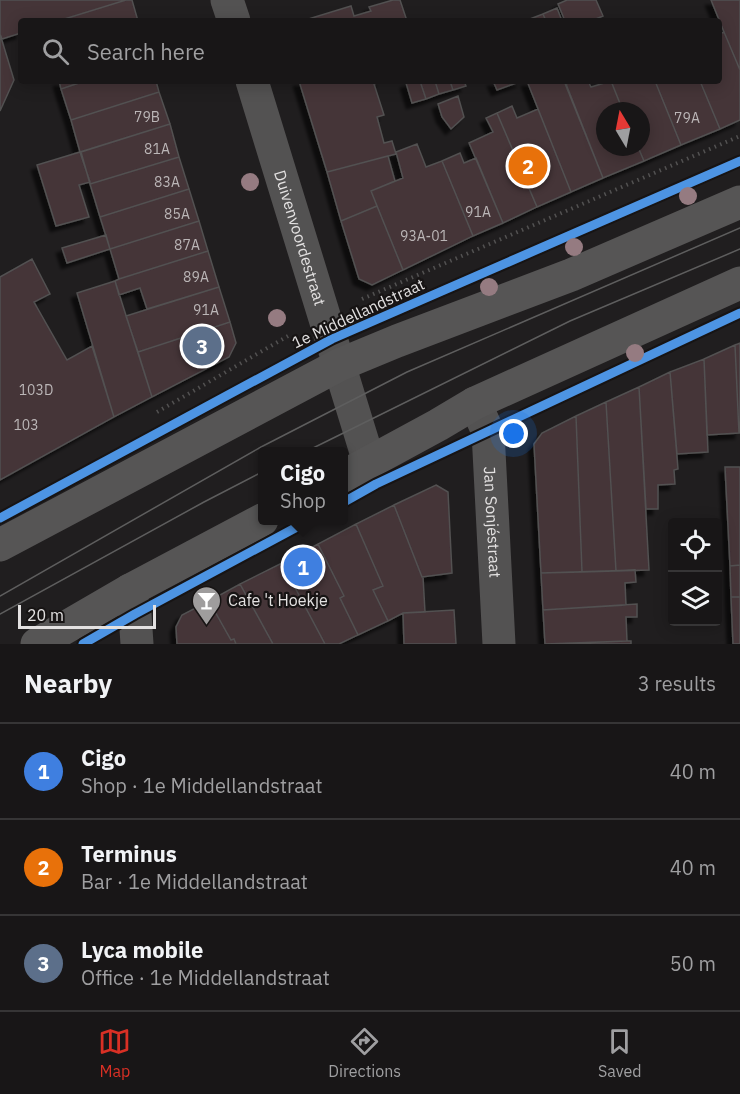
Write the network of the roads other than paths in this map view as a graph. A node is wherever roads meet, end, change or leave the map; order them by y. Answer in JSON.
{"nodes":[{"id":1,"x":227,"y":0,"type":"edge"},
{"id":2,"x":233,"y":18,"type":"edge"},
{"id":3,"x":253,"y":84,"type":"edge"},
{"id":4,"x":740,"y":202,"type":"edge"},
{"id":5,"x":740,"y":283,"type":"edge"},
{"id":6,"x":339,"y":364,"type":"junction"},
{"id":7,"x":475,"y":403,"type":"junction"},
{"id":8,"x":356,"y":469,"type":"edge"},
{"id":9,"x":258,"y":522,"type":"edge"},
{"id":10,"x":0,"y":544,"type":"edge"},
{"id":11,"x":130,"y":590,"type":"junction"},
{"id":12,"x":37,"y":644,"type":"edge"},
{"id":13,"x":137,"y":644,"type":"edge"},
{"id":14,"x":499,"y":644,"type":"edge"}],
"edges":[{"from":1,"to":2,"type":"street"},
{"from":3,"to":6,"type":"street","name":"Duivenvoordestraat"},
{"from":4,"to":6,"type":"street"},
{"from":5,"to":7,"type":"street"},
{"from":6,"to":8,"type":"street","name":"Duivenvoordestraat"},
{"from":6,"to":10,"type":"street"},
{"from":7,"to":8,"type":"street"},
{"from":7,"to":14,"type":"street","name":"Jan Sonjéstraat"},
{"from":9,"to":11,"type":"street"},
{"from":11,"to":12,"type":"street"},
{"from":11,"to":13,"type":"street"}]}
